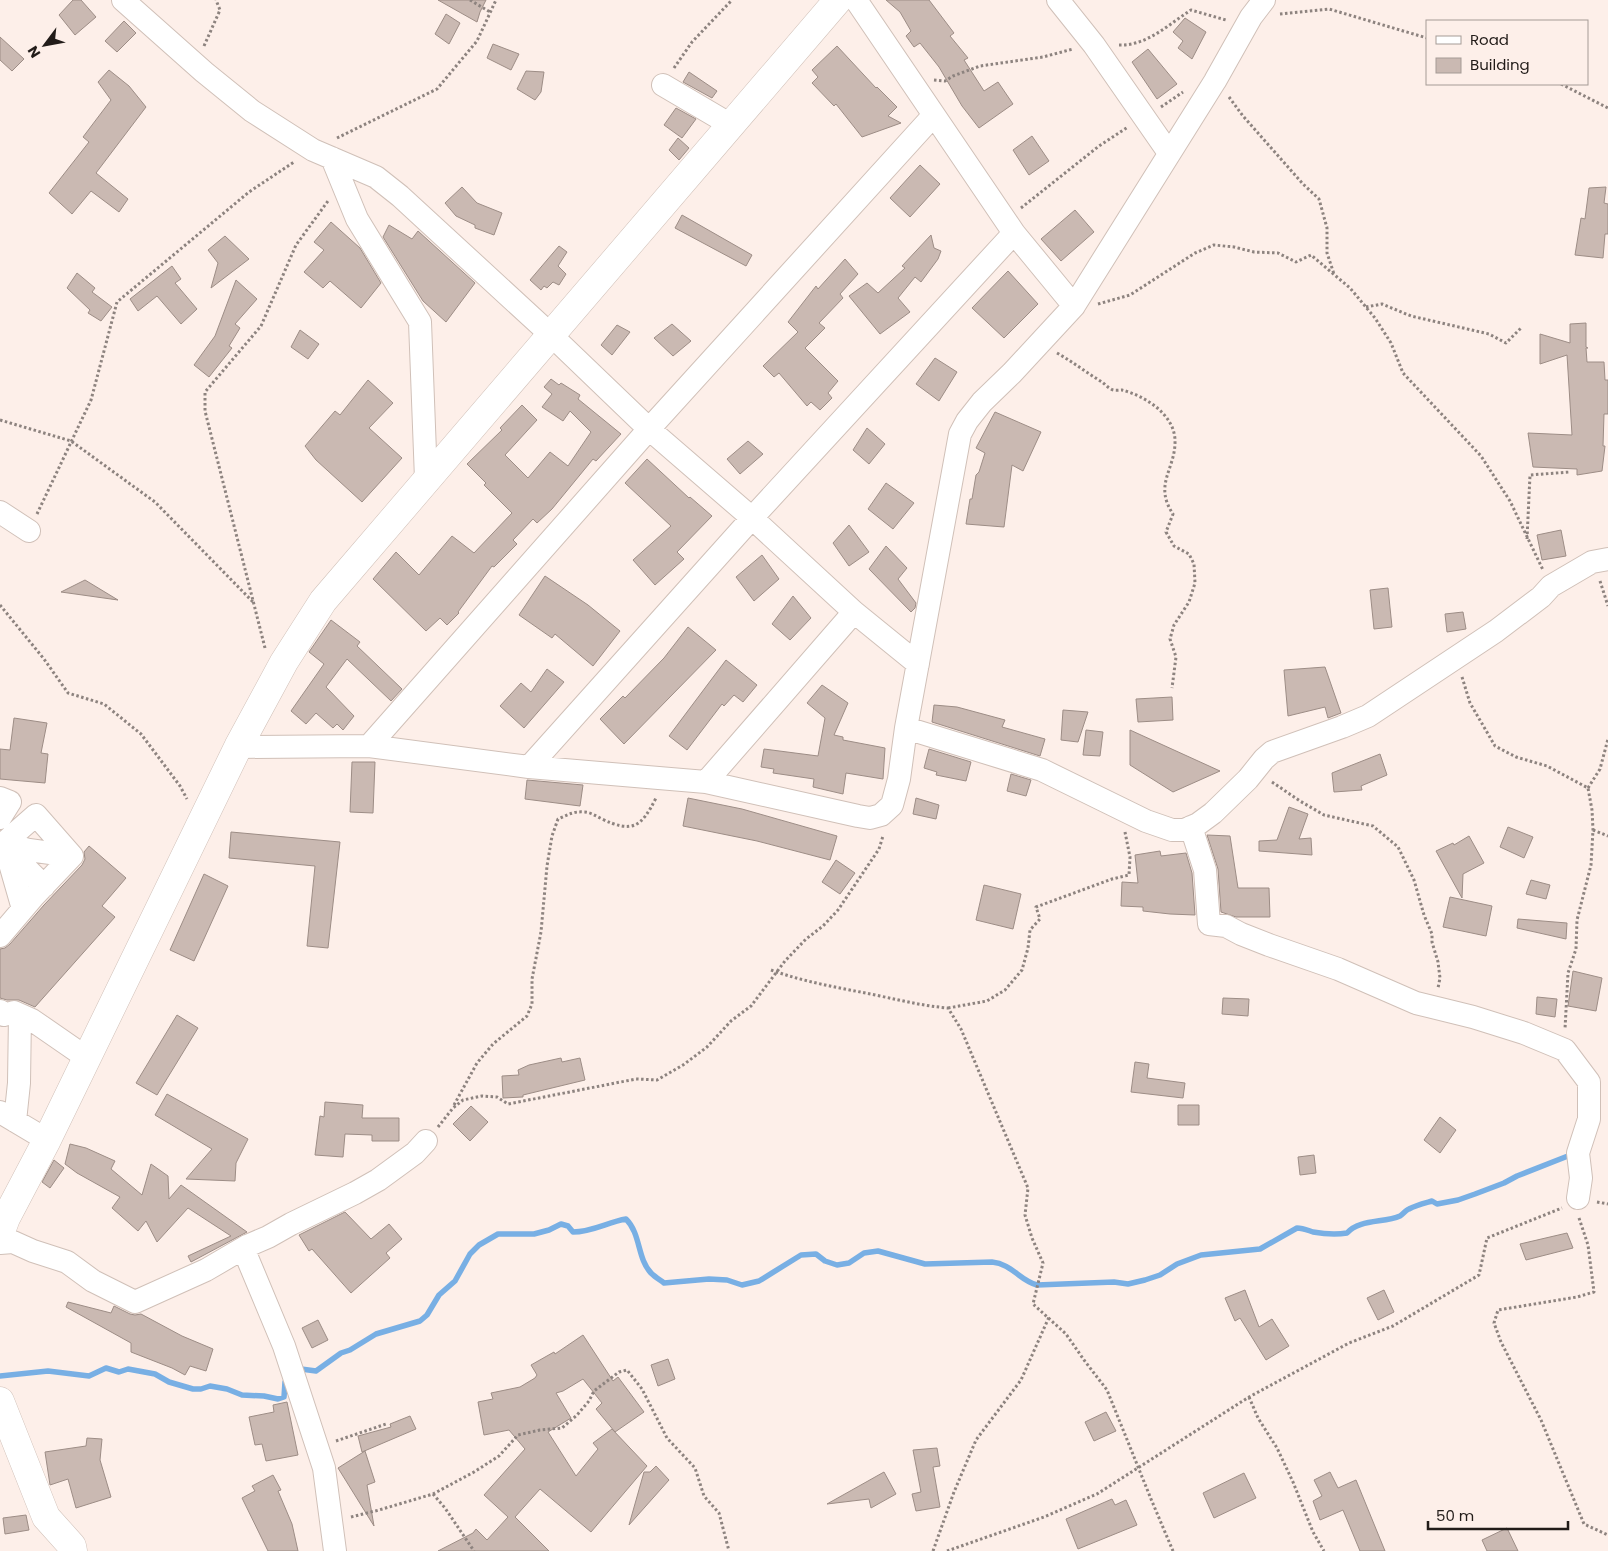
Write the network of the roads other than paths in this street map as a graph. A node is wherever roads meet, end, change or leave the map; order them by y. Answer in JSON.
{"nodes":[{"id":1,"x":123,"y":0,"type":"edge"},
{"id":2,"x":838,"y":0,"type":"edge"},
{"id":3,"x":856,"y":0,"type":"edge"},
{"id":4,"x":1058,"y":0,"type":"edge"},
{"id":5,"x":1258,"y":9,"type":"edge"},
{"id":6,"x":663,"y":86,"type":"road end"},
{"id":7,"x":934,"y":116,"type":"junction"},
{"id":8,"x":731,"y":125,"type":"junction"},
{"id":9,"x":1169,"y":153,"type":"junction"},
{"id":10,"x":322,"y":154,"type":"junction"},
{"id":11,"x":1010,"y":227,"type":"junction"},
{"id":12,"x":1074,"y":306,"type":"junction"},
{"id":13,"x":550,"y":334,"type":"junction"},
{"id":14,"x":649,"y":429,"type":"junction"},
{"id":15,"x":426,"y":480,"type":"junction"},
{"id":16,"x":0,"y":512,"type":"edge"},
{"id":17,"x":752,"y":518,"type":"junction"},
{"id":18,"x":29,"y":531,"type":"road end"},
{"id":19,"x":1600,"y":560,"type":"edge"},
{"id":20,"x":854,"y":612,"type":"junction"},
{"id":21,"x":918,"y":664,"type":"junction"},
{"id":22,"x":906,"y":728,"type":"junction"},
{"id":23,"x":369,"y":746,"type":"junction"},
{"id":24,"x":238,"y":747,"type":"junction"},
{"id":25,"x":529,"y":767,"type":"junction"},
{"id":26,"x":706,"y":782,"type":"junction"},
{"id":27,"x":0,"y":798,"type":"edge"},
{"id":28,"x":0,"y":818,"type":"edge"},
{"id":29,"x":1191,"y":827,"type":"junction"},
{"id":30,"x":3,"y":846,"type":"edge"},
{"id":31,"x":72,"y":856,"type":"junction"},
{"id":32,"x":44,"y":886,"type":"junction"},
{"id":33,"x":13,"y":912,"type":"edge"},
{"id":34,"x":0,"y":936,"type":"edge"},
{"id":35,"x":6,"y":1017,"type":"edge"},
{"id":36,"x":87,"y":1058,"type":"junction"},
{"id":37,"x":8,"y":1117,"type":"edge"},
{"id":38,"x":46,"y":1140,"type":"junction"},
{"id":39,"x":426,"y":1141,"type":"road end"},
{"id":40,"x":1577,"y":1200,"type":"road end"},
{"id":41,"x":0,"y":1234,"type":"edge"},
{"id":42,"x":0,"y":1243,"type":"edge"},
{"id":43,"x":247,"y":1246,"type":"junction"},
{"id":44,"x":0,"y":1401,"type":"edge"},
{"id":45,"x":73,"y":1551,"type":"edge"},
{"id":46,"x":334,"y":1551,"type":"edge"}],
"edges":[{"from":1,"to":10,"type":"street"},
{"from":2,"to":8,"type":"street"},
{"from":3,"to":7,"type":"street"},
{"from":4,"to":9,"type":"street"},
{"from":5,"to":9,"type":"street"},
{"from":6,"to":8,"type":"street"},
{"from":7,"to":11,"type":"street"},
{"from":7,"to":14,"type":"street"},
{"from":8,"to":13,"type":"street"},
{"from":9,"to":12,"type":"street"},
{"from":10,"to":13,"type":"street"},
{"from":10,"to":15,"type":"street"},
{"from":11,"to":12,"type":"street"},
{"from":11,"to":17,"type":"street"},
{"from":12,"to":21,"type":"street"},
{"from":13,"to":14,"type":"street"},
{"from":13,"to":15,"type":"street"},
{"from":14,"to":17,"type":"street"},
{"from":14,"to":23,"type":"street"},
{"from":15,"to":24,"type":"street"},
{"from":16,"to":18,"type":"street"},
{"from":17,"to":20,"type":"street"},
{"from":17,"to":25,"type":"street"},
{"from":19,"to":29,"type":"street"},
{"from":20,"to":21,"type":"street"},
{"from":20,"to":26,"type":"street"},
{"from":21,"to":22,"type":"street"},
{"from":22,"to":26,"type":"street"},
{"from":22,"to":29,"type":"street"},
{"from":23,"to":24,"type":"street"},
{"from":23,"to":25,"type":"street"},
{"from":24,"to":36,"type":"street"},
{"from":25,"to":26,"type":"street"},
{"from":27,"to":28,"type":"street"},
{"from":29,"to":40,"type":"street"},
{"from":30,"to":31,"type":"street"},
{"from":30,"to":31,"type":"street"},
{"from":30,"to":32,"type":"street"},
{"from":30,"to":33,"type":"street"},
{"from":31,"to":32,"type":"street"},
{"from":32,"to":33,"type":"street"},
{"from":33,"to":34,"type":"street"},
{"from":35,"to":36,"type":"street"},
{"from":35,"to":37,"type":"street"},
{"from":36,"to":38,"type":"street"},
{"from":37,"to":38,"type":"street"},
{"from":38,"to":41,"type":"street"},
{"from":39,"to":43,"type":"street"},
{"from":42,"to":43,"type":"street"},
{"from":43,"to":46,"type":"street"},
{"from":44,"to":45,"type":"street"}]}
